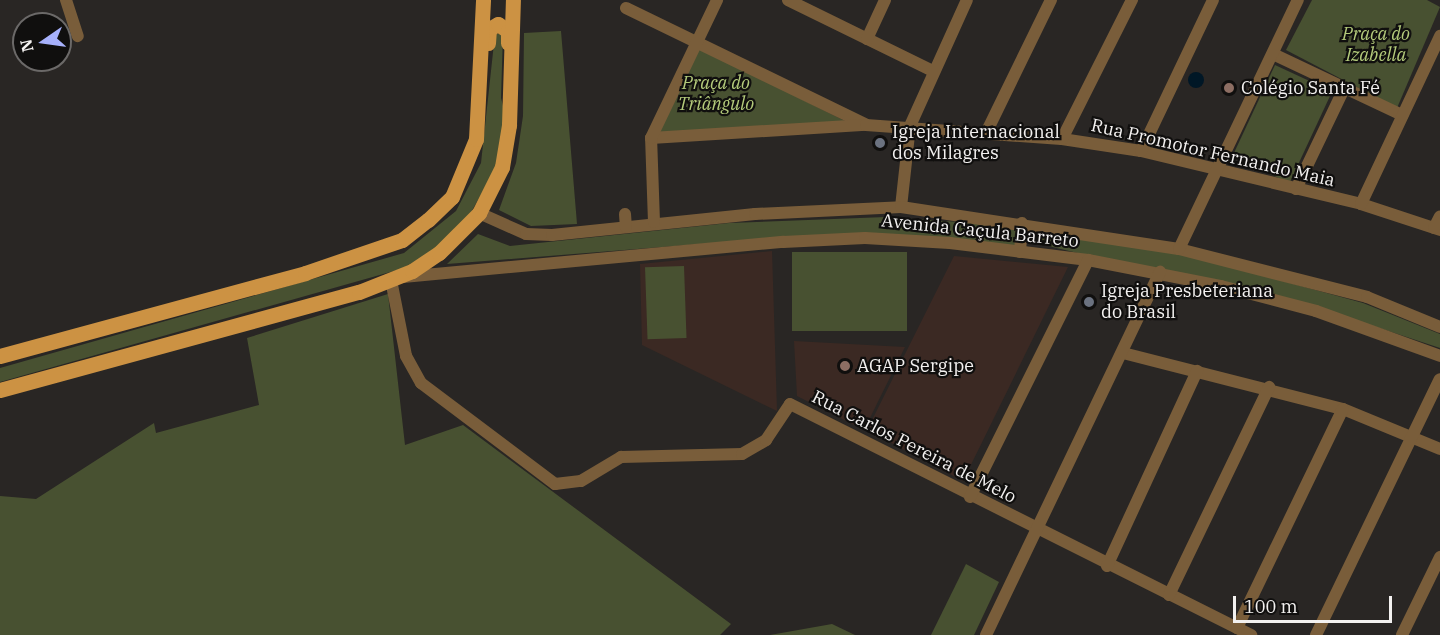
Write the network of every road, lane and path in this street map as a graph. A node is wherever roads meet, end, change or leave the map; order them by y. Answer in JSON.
{"nodes":[{"id":1,"x":66,"y":0,"type":"edge"},
{"id":2,"x":483,"y":0,"type":"edge"},
{"id":3,"x":513,"y":0,"type":"edge"},
{"id":4,"x":717,"y":0,"type":"edge"},
{"id":5,"x":885,"y":0,"type":"edge"},
{"id":6,"x":968,"y":0,"type":"edge"},
{"id":7,"x":1051,"y":0,"type":"edge"},
{"id":8,"x":1132,"y":0,"type":"edge"},
{"id":9,"x":1213,"y":0,"type":"edge"},
{"id":10,"x":1298,"y":0,"type":"edge"},
{"id":11,"x":796,"y":2,"type":"edge"},
{"id":12,"x":626,"y":8,"type":"dead end"},
{"id":13,"x":78,"y":36,"type":"dead end"},
{"id":14,"x":1440,"y":36,"type":"edge"},
{"id":15,"x":867,"y":39,"type":"junction"},
{"id":16,"x":697,"y":41,"type":"junction"},
{"id":17,"x":1273,"y":54,"type":"junction"},
{"id":18,"x":933,"y":71,"type":"junction"},
{"id":19,"x":1344,"y":89,"type":"junction"},
{"id":20,"x":510,"y":97,"type":"junction"},
{"id":21,"x":480,"y":105,"type":"junction"},
{"id":22,"x":1402,"y":115,"type":"junction"},
{"id":23,"x":866,"y":125,"type":"junction"},
{"id":24,"x":910,"y":126,"type":"junction"},
{"id":25,"x":987,"y":131,"type":"junction"},
{"id":26,"x":651,"y":138,"type":"junction"},
{"id":27,"x":1062,"y":139,"type":"junction"},
{"id":28,"x":1141,"y":151,"type":"junction"},
{"id":29,"x":1219,"y":171,"type":"junction"},
{"id":30,"x":1296,"y":189,"type":"junction"},
{"id":31,"x":1361,"y":204,"type":"junction"},
{"id":32,"x":901,"y":207,"type":"junction"},
{"id":33,"x":479,"y":213,"type":"junction"},
{"id":34,"x":1440,"y":216,"type":"edge"},
{"id":35,"x":654,"y":222,"type":"junction"},
{"id":36,"x":1022,"y":223,"type":"junction"},
{"id":37,"x":1437,"y":229,"type":"edge"},
{"id":38,"x":1179,"y":249,"type":"junction"},
{"id":39,"x":1020,"y":252,"type":"junction"},
{"id":40,"x":1088,"y":260,"type":"junction"},
{"id":41,"x":1160,"y":272,"type":"junction"},
{"id":42,"x":393,"y":279,"type":"junction"},
{"id":43,"x":1440,"y":327,"type":"edge"},
{"id":44,"x":1123,"y":353,"type":"junction"},
{"id":45,"x":1440,"y":356,"type":"edge"},
{"id":46,"x":0,"y":357,"type":"edge"},
{"id":47,"x":1197,"y":370,"type":"junction"},
{"id":48,"x":1440,"y":379,"type":"edge"},
{"id":49,"x":1269,"y":387,"type":"junction"},
{"id":50,"x":0,"y":390,"type":"edge"},
{"id":51,"x":1343,"y":409,"type":"junction"},
{"id":52,"x":1413,"y":436,"type":"junction"},
{"id":53,"x":1440,"y":449,"type":"edge"},
{"id":54,"x":970,"y":496,"type":"junction"},
{"id":55,"x":1037,"y":531,"type":"junction"},
{"id":56,"x":1440,"y":557,"type":"edge"},
{"id":57,"x":1107,"y":566,"type":"junction"},
{"id":58,"x":1169,"y":595,"type":"junction"},
{"id":59,"x":1237,"y":628,"type":"junction"},
{"id":60,"x":986,"y":635,"type":"edge"},
{"id":61,"x":1251,"y":635,"type":"edge"},
{"id":62,"x":1316,"y":635,"type":"edge"},
{"id":63,"x":1402,"y":635,"type":"edge"}],
"edges":[{"from":1,"to":13,"type":"street"},
{"from":2,"to":21,"type":"main road"},
{"from":3,"to":20,"type":"main road"},
{"from":4,"to":16,"type":"street"},
{"from":5,"to":15,"type":"street"},
{"from":6,"to":18,"type":"street"},
{"from":7,"to":25,"type":"street"},
{"from":8,"to":27,"type":"street"},
{"from":9,"to":28,"type":"street"},
{"from":10,"to":17,"type":"street"},
{"from":11,"to":15,"type":"street"},
{"from":12,"to":16,"type":"street"},
{"from":14,"to":22,"type":"street"},
{"from":15,"to":18,"type":"street"},
{"from":16,"to":23,"type":"street"},
{"from":16,"to":26,"type":"street"},
{"from":17,"to":19,"type":"street"},
{"from":17,"to":29,"type":"street"},
{"from":18,"to":24,"type":"street"},
{"from":19,"to":22,"type":"street"},
{"from":19,"to":30,"type":"street"},
{"from":20,"to":21,"type":"main road"},
{"from":20,"to":33,"type":"main road"},
{"from":21,"to":46,"type":"main road"},
{"from":22,"to":31,"type":"street"},
{"from":23,"to":24,"type":"street","name":"Rua Promotor Fernando Maia"},
{"from":23,"to":26,"type":"street","name":"Rua Promotor Fernando Maia"},
{"from":24,"to":25,"type":"street","name":"Rua Promotor Fernando Maia"},
{"from":24,"to":32,"type":"street"},
{"from":25,"to":27,"type":"street","name":"Rua Promotor Fernando Maia"},
{"from":26,"to":35,"type":"street"},
{"from":27,"to":28,"type":"street","name":"Rua Promotor Fernando Maia"},
{"from":28,"to":29,"type":"street","name":"Rua Promotor Fernando Maia"},
{"from":29,"to":30,"type":"street","name":"Rua Promotor Fernando Maia"},
{"from":29,"to":38,"type":"street"},
{"from":30,"to":31,"type":"street","name":"Rua Promotor Fernando Maia"},
{"from":31,"to":37,"type":"street","name":"Rua Promotor Fernando Maia"},
{"from":32,"to":35,"type":"street","name":"Avenida Caçula Barreto"},
{"from":32,"to":36,"type":"street","name":"Avenida Caçula Barreto"},
{"from":33,"to":35,"type":"street","name":"Avenida Caçula Barreto"},
{"from":33,"to":42,"type":"main road"},
{"from":34,"to":37,"type":"street"},
{"from":36,"to":38,"type":"street","name":"Avenida Caçula Barreto"},
{"from":36,"to":39,"type":"street"},
{"from":38,"to":43,"type":"street","name":"Avenida Caçula Barreto"},
{"from":39,"to":40,"type":"street","name":"Avenida Caçula Barreto"},
{"from":39,"to":42,"type":"street","name":"Avenida Caçula Barreto"},
{"from":40,"to":41,"type":"street","name":"Avenida Caçula Barreto"},
{"from":40,"to":54,"type":"street"},
{"from":41,"to":44,"type":"street"},
{"from":41,"to":45,"type":"street","name":"Avenida Caçula Barreto"},
{"from":42,"to":50,"type":"main road"},
{"from":42,"to":54,"type":"street","name":"Rua Carlos Pereira de Melo"},
{"from":44,"to":47,"type":"street"},
{"from":44,"to":55,"type":"street"},
{"from":47,"to":49,"type":"street"},
{"from":47,"to":57,"type":"street"},
{"from":48,"to":52,"type":"street"},
{"from":49,"to":51,"type":"street"},
{"from":49,"to":58,"type":"street"},
{"from":51,"to":52,"type":"street"},
{"from":51,"to":59,"type":"street"},
{"from":52,"to":53,"type":"street"},
{"from":52,"to":62,"type":"street"},
{"from":54,"to":55,"type":"street","name":"Rua Carlos Pereira de Melo"},
{"from":55,"to":57,"type":"street","name":"Rua Carlos Pereira de Melo"},
{"from":55,"to":60,"type":"street"},
{"from":56,"to":63,"type":"street"},
{"from":57,"to":58,"type":"street","name":"Rua Carlos Pereira de Melo"},
{"from":58,"to":59,"type":"street","name":"Rua Carlos Pereira de Melo"},
{"from":59,"to":61,"type":"street","name":"Rua Carlos Pereira de Melo"}]}
